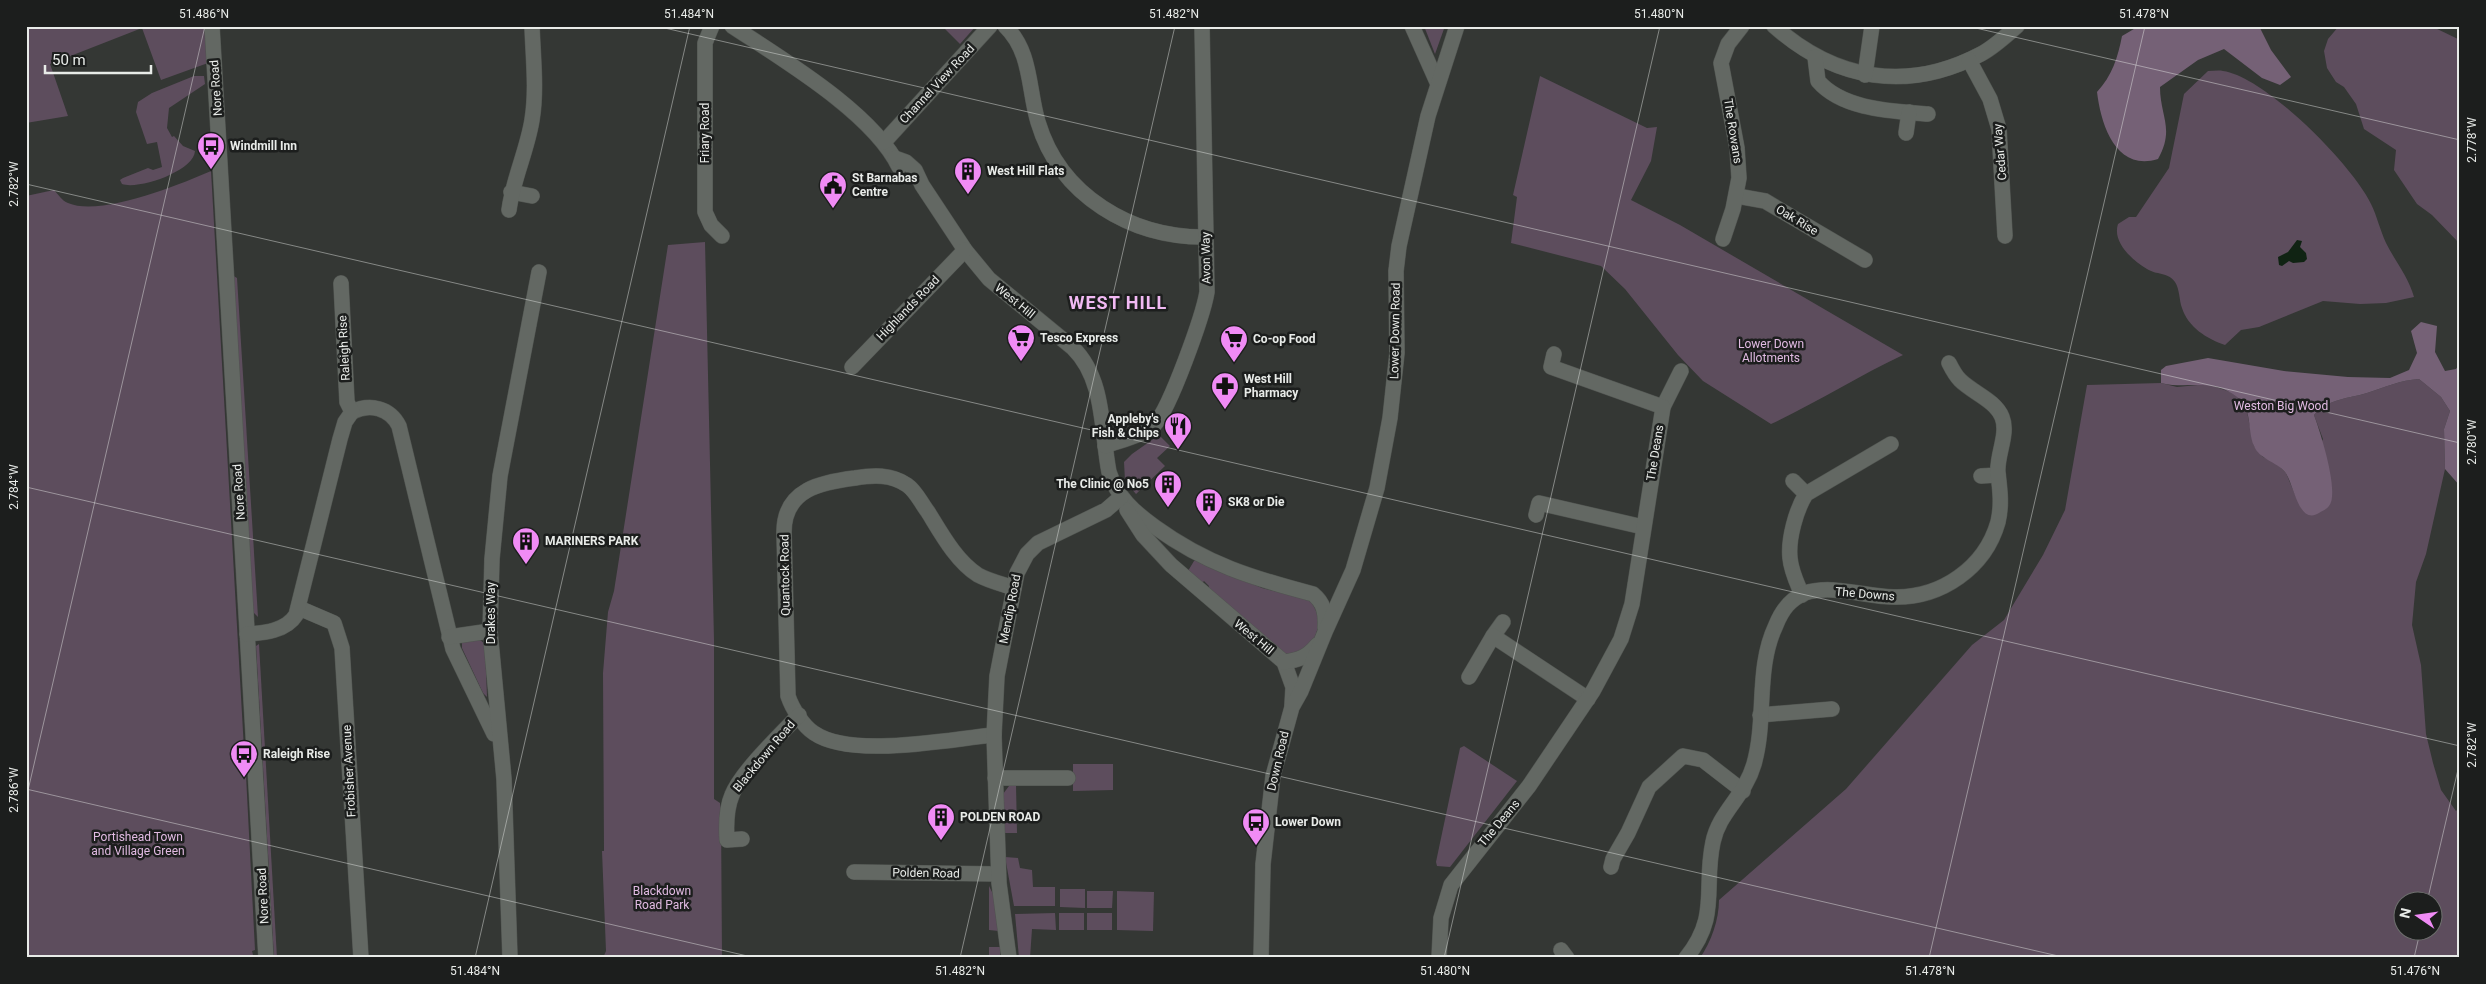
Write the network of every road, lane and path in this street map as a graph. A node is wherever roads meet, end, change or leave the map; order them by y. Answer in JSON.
{"nodes":[{"id":1,"x":212,"y":26,"type":"edge"},
{"id":2,"x":532,"y":26,"type":"edge"},
{"id":3,"x":712,"y":26,"type":"edge"},
{"id":4,"x":732,"y":26,"type":"edge"},
{"id":5,"x":990,"y":26,"type":"edge"},
{"id":6,"x":1005,"y":26,"type":"edge"},
{"id":7,"x":1202,"y":26,"type":"edge"},
{"id":8,"x":1412,"y":26,"type":"edge"},
{"id":9,"x":1457,"y":26,"type":"edge"},
{"id":10,"x":1742,"y":26,"type":"edge"},
{"id":11,"x":1774,"y":26,"type":"edge"},
{"id":12,"x":1872,"y":26,"type":"edge"},
{"id":13,"x":2017,"y":26,"type":"edge"},
{"id":14,"x":1815,"y":57,"type":"junction"},
{"id":15,"x":1969,"y":60,"type":"junction"},
{"id":16,"x":1865,"y":75,"type":"junction"},
{"id":17,"x":1437,"y":82,"type":"junction"},
{"id":18,"x":1909,"y":112,"type":"junction"},
{"id":19,"x":1928,"y":114,"type":"dead end"},
{"id":20,"x":1906,"y":133,"type":"dead end"},
{"id":21,"x":884,"y":142,"type":"junction"},
{"id":22,"x":511,"y":192,"type":"junction"},
{"id":23,"x":532,"y":196,"type":"dead end"},
{"id":24,"x":1737,"y":196,"type":"junction"},
{"id":25,"x":509,"y":210,"type":"dead end"},
{"id":26,"x":2000,"y":227,"type":"dead end"},
{"id":27,"x":722,"y":236,"type":"dead end"},
{"id":28,"x":1206,"y":237,"type":"junction"},
{"id":29,"x":1723,"y":240,"type":"dead end"},
{"id":30,"x":965,"y":250,"type":"junction"},
{"id":31,"x":1860,"y":252,"type":"dead end"},
{"id":32,"x":539,"y":272,"type":"dead end"},
{"id":33,"x":340,"y":283,"type":"dead end"},
{"id":34,"x":852,"y":366,"type":"dead end"},
{"id":35,"x":1551,"y":366,"type":"dead end"},
{"id":36,"x":1681,"y":371,"type":"dead end"},
{"id":37,"x":1951,"y":371,"type":"dead end"},
{"id":38,"x":1663,"y":407,"type":"junction"},
{"id":39,"x":352,"y":412,"type":"junction"},
{"id":40,"x":1105,"y":446,"type":"junction"},
{"id":41,"x":1887,"y":451,"type":"dead end"},
{"id":42,"x":1998,"y":475,"type":"junction"},
{"id":43,"x":1981,"y":476,"type":"dead end"},
{"id":44,"x":1793,"y":482,"type":"dead end"},
{"id":45,"x":1806,"y":494,"type":"junction"},
{"id":46,"x":1123,"y":499,"type":"junction"},
{"id":47,"x":1539,"y":503,"type":"dead end"},
{"id":48,"x":1643,"y":527,"type":"junction"},
{"id":49,"x":1186,"y":548,"type":"junction"},
{"id":50,"x":1172,"y":565,"type":"junction"},
{"id":51,"x":1353,"y":570,"type":"junction"},
{"id":52,"x":1014,"y":588,"type":"junction"},
{"id":53,"x":1313,"y":594,"type":"junction"},
{"id":54,"x":1802,"y":595,"type":"junction"},
{"id":55,"x":299,"y":608,"type":"junction"},
{"id":56,"x":1503,"y":622,"type":"dead end"},
{"id":57,"x":490,"y":631,"type":"junction"},
{"id":58,"x":247,"y":634,"type":"junction"},
{"id":59,"x":1323,"y":635,"type":"junction"},
{"id":60,"x":1493,"y":636,"type":"junction"},
{"id":61,"x":449,"y":637,"type":"junction"},
{"id":62,"x":1284,"y":662,"type":"junction"},
{"id":63,"x":1469,"y":677,"type":"dead end"},
{"id":64,"x":1588,"y":699,"type":"junction"},
{"id":65,"x":1292,"y":707,"type":"junction"},
{"id":66,"x":1825,"y":714,"type":"dead end"},
{"id":67,"x":798,"y":715,"type":"junction"},
{"id":68,"x":1760,"y":715,"type":"junction"},
{"id":69,"x":994,"y":735,"type":"junction"},
{"id":70,"x":501,"y":752,"type":"junction"},
{"id":71,"x":995,"y":778,"type":"junction"},
{"id":72,"x":1068,"y":778,"type":"dead end"},
{"id":73,"x":1743,"y":791,"type":"junction"},
{"id":74,"x":742,"y":839,"type":"dead end"},
{"id":75,"x":1609,"y":859,"type":"dead end"},
{"id":76,"x":854,"y":873,"type":"dead end"},
{"id":77,"x":998,"y":874,"type":"junction"},
{"id":78,"x":266,"y":958,"type":"edge"},
{"id":79,"x":361,"y":958,"type":"edge"},
{"id":80,"x":510,"y":958,"type":"edge"},
{"id":81,"x":1009,"y":958,"type":"edge"},
{"id":82,"x":1261,"y":958,"type":"edge"},
{"id":83,"x":1439,"y":958,"type":"edge"},
{"id":84,"x":1686,"y":958,"type":"edge"}],
"edges":[{"from":1,"to":58,"type":"street","name":"Nore Road"},
{"from":2,"to":22,"type":"street"},
{"from":3,"to":27,"type":"street","name":"Friary Road"},
{"from":4,"to":21,"type":"street","name":"West Hill"},
{"from":5,"to":21,"type":"street","name":"Channel View Road"},
{"from":6,"to":28,"type":"street"},
{"from":7,"to":28,"type":"street","name":"Avon Way"},
{"from":8,"to":17,"type":"street"},
{"from":9,"to":17,"type":"street","name":"Lower Down Road"},
{"from":10,"to":24,"type":"street","name":"The Rowans"},
{"from":11,"to":14,"type":"street"},
{"from":12,"to":16,"type":"street"},
{"from":13,"to":15,"type":"street"},
{"from":14,"to":16,"type":"street"},
{"from":14,"to":18,"type":"street"},
{"from":15,"to":16,"type":"street"},
{"from":15,"to":26,"type":"street","name":"Cedar Way"},
{"from":17,"to":51,"type":"street","name":"Lower Down Road"},
{"from":18,"to":19,"type":"street"},
{"from":18,"to":20,"type":"street"},
{"from":21,"to":30,"type":"street","name":"West Hill"},
{"from":22,"to":23,"type":"street"},
{"from":22,"to":25,"type":"street"},
{"from":24,"to":29,"type":"street","name":"The Rowans"},
{"from":24,"to":31,"type":"street","name":"Oak Rise"},
{"from":28,"to":40,"type":"street","name":"Avon Way"},
{"from":30,"to":34,"type":"street","name":"Highlands Road"},
{"from":30,"to":40,"type":"street","name":"West Hill"},
{"from":32,"to":57,"type":"street","name":"Drakes Way"},
{"from":33,"to":39,"type":"street","name":"Raleigh Rise"},
{"from":35,"to":38,"type":"street","name":"The Deans"},
{"from":36,"to":38,"type":"street","name":"The Deans"},
{"from":37,"to":42,"type":"street","name":"The Downs"},
{"from":38,"to":48,"type":"street","name":"The Deans"},
{"from":39,"to":55,"type":"street"},
{"from":39,"to":61,"type":"street"},
{"from":40,"to":46,"type":"street","name":"West Hill"},
{"from":41,"to":45,"type":"street"},
{"from":42,"to":43,"type":"street"},
{"from":42,"to":54,"type":"street","name":"The Downs"},
{"from":44,"to":45,"type":"street"},
{"from":45,"to":54,"type":"street"},
{"from":46,"to":49,"type":"street","name":"West Hill"},
{"from":46,"to":50,"type":"street","name":"West Hill"},
{"from":46,"to":52,"type":"street","name":"Mendip Road"},
{"from":47,"to":48,"type":"street"},
{"from":48,"to":64,"type":"street","name":"The Deans"},
{"from":49,"to":50,"type":"street"},
{"from":49,"to":53,"type":"street","name":"West Hill"},
{"from":50,"to":62,"type":"street","name":"West Hill"},
{"from":51,"to":53,"type":"street","name":"West Hill"},
{"from":51,"to":59,"type":"street","name":"Lower Down Road"},
{"from":52,"to":67,"type":"street","name":"Quantock Road"},
{"from":52,"to":69,"type":"street","name":"Mendip Road"},
{"from":53,"to":59,"type":"street"},
{"from":54,"to":68,"type":"street","name":"The Downs"},
{"from":55,"to":58,"type":"street"},
{"from":55,"to":79,"type":"street","name":"Frobisher Avenue"},
{"from":56,"to":60,"type":"street"},
{"from":57,"to":61,"type":"street"},
{"from":57,"to":70,"type":"street","name":"Drakes Way"},
{"from":58,"to":78,"type":"street","name":"Nore Road"},
{"from":59,"to":62,"type":"street","name":"West Hill"},
{"from":59,"to":65,"type":"street","name":"Down Road"},
{"from":60,"to":63,"type":"street"},
{"from":60,"to":64,"type":"street"},
{"from":61,"to":70,"type":"street"},
{"from":62,"to":65,"type":"street","name":"West Hill"},
{"from":64,"to":83,"type":"street","name":"The Deans"},
{"from":65,"to":82,"type":"street","name":"Down Road"},
{"from":66,"to":68,"type":"street"},
{"from":67,"to":69,"type":"street","name":"Quantock Road"},
{"from":67,"to":74,"type":"street","name":"Blackdown Road"},
{"from":68,"to":73,"type":"street","name":"The Downs"},
{"from":69,"to":71,"type":"street","name":"Mendip Road"},
{"from":70,"to":80,"type":"street","name":"Drakes Way"},
{"from":71,"to":72,"type":"street"},
{"from":71,"to":77,"type":"street","name":"Mendip Road"},
{"from":73,"to":75,"type":"street"},
{"from":73,"to":84,"type":"street","name":"The Downs"},
{"from":76,"to":77,"type":"street","name":"Polden Road"},
{"from":77,"to":81,"type":"street","name":"Mendip Road"}]}
